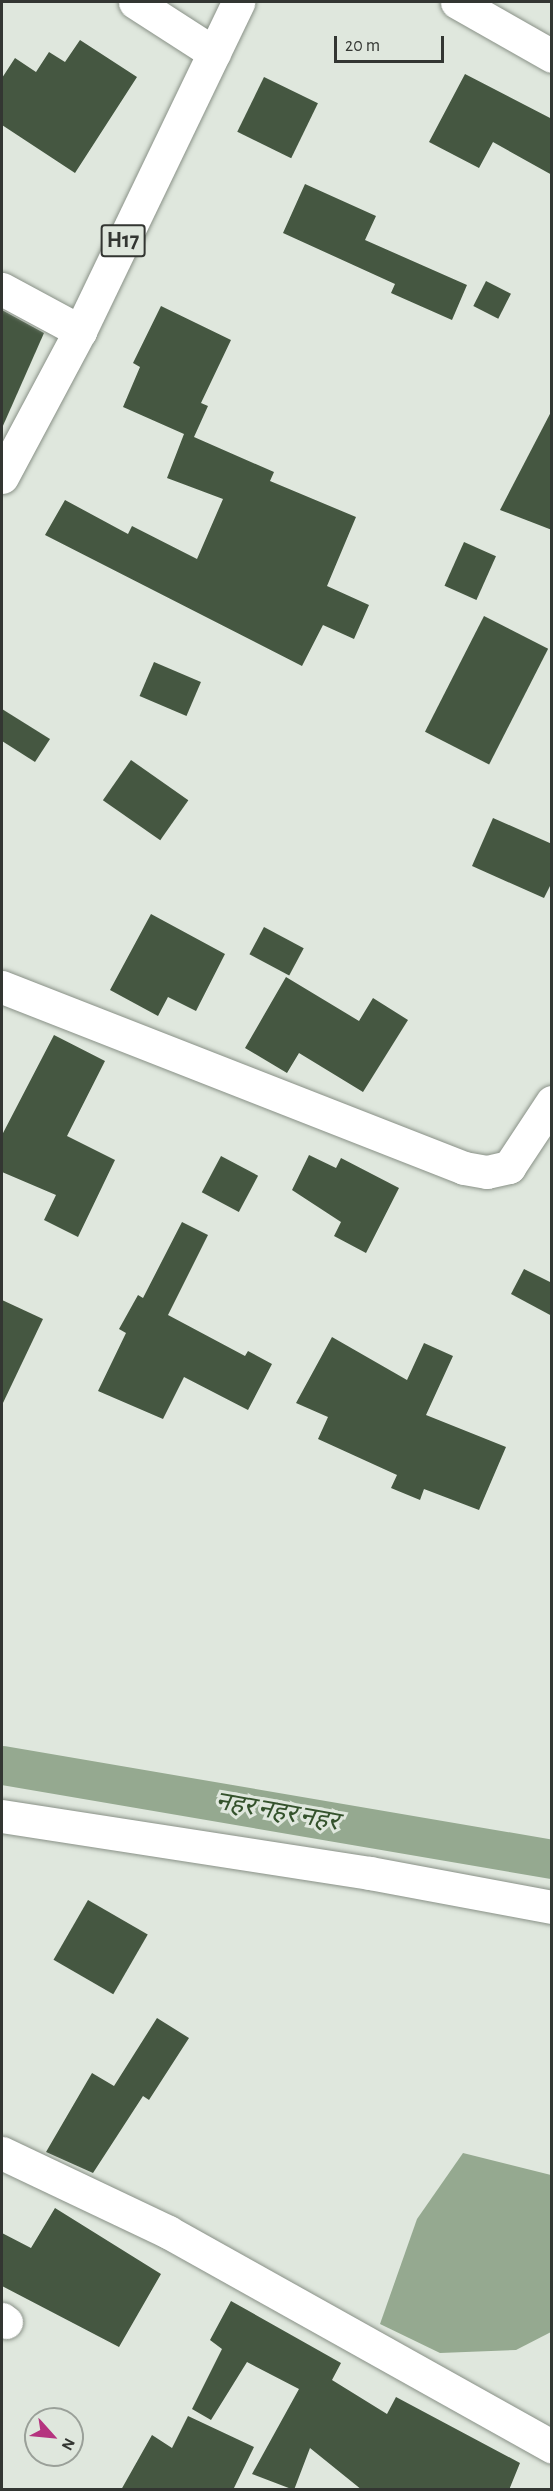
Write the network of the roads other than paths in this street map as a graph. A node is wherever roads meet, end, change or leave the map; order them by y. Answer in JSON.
{"nodes":[{"id":1,"x":135,"y":2,"type":"edge"},
{"id":2,"x":238,"y":2,"type":"edge"},
{"id":3,"x":457,"y":2,"type":"edge"},
{"id":4,"x":214,"y":53,"type":"junction"},
{"id":5,"x":552,"y":56,"type":"edge"},
{"id":6,"x":2,"y":289,"type":"edge"},
{"id":7,"x":80,"y":331,"type":"junction"},
{"id":8,"x":2,"y":477,"type":"edge"},
{"id":9,"x":2,"y":987,"type":"edge"},
{"id":10,"x":552,"y":1102,"type":"edge"},
{"id":11,"x":2,"y":1816,"type":"edge"},
{"id":12,"x":552,"y":1907,"type":"edge"},
{"id":13,"x":2,"y":2153,"type":"edge"},
{"id":14,"x":552,"y":2447,"type":"edge"}],
"edges":[{"from":1,"to":4,"type":"street"},
{"from":2,"to":4,"type":"street","number":"H17"},
{"from":3,"to":5,"type":"street"},
{"from":4,"to":7,"type":"street","number":"H17"},
{"from":6,"to":7,"type":"street"},
{"from":7,"to":8,"type":"street","number":"H17"},
{"from":9,"to":10,"type":"street"},
{"from":11,"to":12,"type":"street"},
{"from":13,"to":14,"type":"street"}]}
